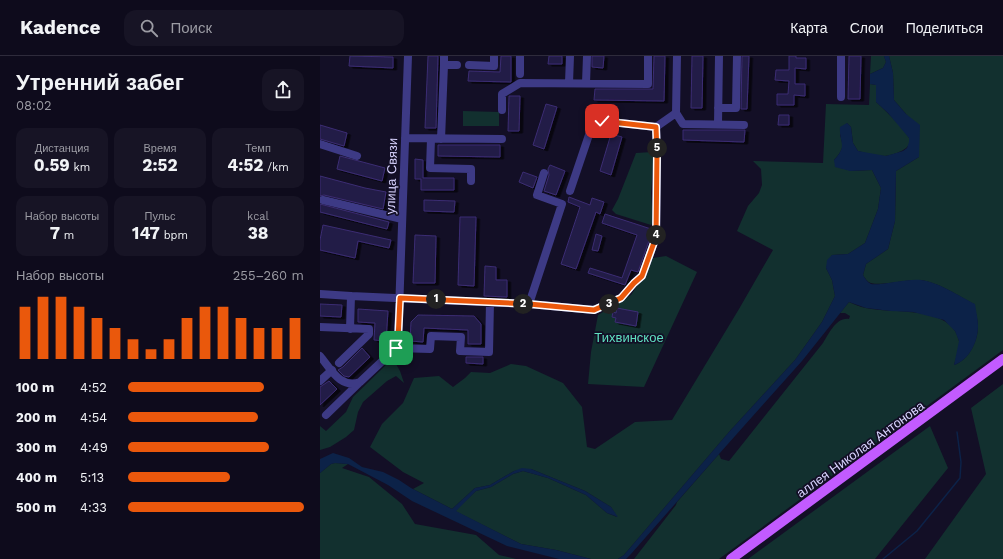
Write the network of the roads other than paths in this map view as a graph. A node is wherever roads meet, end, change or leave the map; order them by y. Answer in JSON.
{"nodes":[{"id":1,"x":408,"y":56,"type":"edge"},
{"id":2,"x":444,"y":56,"type":"edge"},
{"id":3,"x":494,"y":56,"type":"edge"},
{"id":4,"x":520,"y":56,"type":"edge"},
{"id":5,"x":570,"y":56,"type":"edge"},
{"id":6,"x":587,"y":56,"type":"edge"},
{"id":7,"x":648,"y":56,"type":"edge"},
{"id":8,"x":678,"y":56,"type":"edge"},
{"id":9,"x":719,"y":56,"type":"edge"},
{"id":10,"x":737,"y":56,"type":"edge"},
{"id":11,"x":841,"y":56,"type":"edge"},
{"id":12,"x":444,"y":65,"type":"junction"},
{"id":13,"x":457,"y":65,"type":"dead end"},
{"id":14,"x":469,"y":65,"type":"dead end"},
{"id":15,"x":520,"y":79,"type":"junction"},
{"id":16,"x":569,"y":83,"type":"junction"},
{"id":17,"x":586,"y":83,"type":"junction"},
{"id":18,"x":841,"y":97,"type":"dead end"},
{"id":19,"x":718,"y":108,"type":"junction"},
{"id":20,"x":502,"y":110,"type":"dead end"},
{"id":21,"x":676,"y":113,"type":"junction"},
{"id":22,"x":718,"y":124,"type":"junction"},
{"id":23,"x":744,"y":125,"type":"dead end"},
{"id":24,"x":656,"y":127,"type":"junction"},
{"id":25,"x":405,"y":138,"type":"junction"},
{"id":26,"x":431,"y":139,"type":"junction"},
{"id":27,"x":441,"y":139,"type":"junction"},
{"id":28,"x":502,"y":139,"type":"dead end"},
{"id":29,"x":320,"y":144,"type":"edge"},
{"id":30,"x":357,"y":156,"type":"dead end"},
{"id":31,"x":544,"y":173,"type":"dead end"},
{"id":32,"x":471,"y":181,"type":"dead end"},
{"id":33,"x":570,"y":191,"type":"dead end"},
{"id":34,"x":323,"y":200,"type":"dead end"},
{"id":35,"x":402,"y":219,"type":"junction"},
{"id":36,"x":320,"y":294,"type":"edge"},
{"id":37,"x":351,"y":296,"type":"junction"},
{"id":38,"x":400,"y":298,"type":"junction"},
{"id":39,"x":490,"y":302,"type":"junction"},
{"id":40,"x":529,"y":304,"type":"junction"},
{"id":41,"x":320,"y":327,"type":"edge"},
{"id":42,"x":350,"y":328,"type":"junction"},
{"id":43,"x":396,"y":348,"type":"junction"},
{"id":44,"x":320,"y":356,"type":"edge"},
{"id":45,"x":1003,"y":359,"type":"edge"},
{"id":46,"x":339,"y":363,"type":"dead end"},
{"id":47,"x":332,"y":370,"type":"junction"},
{"id":48,"x":320,"y":381,"type":"edge"},
{"id":49,"x":360,"y":382,"type":"junction"},
{"id":50,"x":326,"y":415,"type":"dead end"},
{"id":51,"x":731,"y":559,"type":"edge"}],
"edges":[{"from":1,"to":25,"type":"street","name":"улица Связи"},
{"from":2,"to":12,"type":"street"},
{"from":3,"to":14,"type":"street"},
{"from":4,"to":15,"type":"street"},
{"from":5,"to":16,"type":"street"},
{"from":6,"to":17,"type":"street"},
{"from":7,"to":17,"type":"street"},
{"from":8,"to":21,"type":"street"},
{"from":9,"to":19,"type":"street"},
{"from":10,"to":19,"type":"street"},
{"from":11,"to":18,"type":"street"},
{"from":12,"to":13,"type":"street"},
{"from":12,"to":27,"type":"street"},
{"from":15,"to":16,"type":"street"},
{"from":15,"to":20,"type":"street"},
{"from":16,"to":17,"type":"street"},
{"from":19,"to":22,"type":"street"},
{"from":21,"to":22,"type":"street"},
{"from":21,"to":24,"type":"street"},
{"from":22,"to":23,"type":"street"},
{"from":24,"to":33,"type":"street"},
{"from":24,"to":40,"type":"street"},
{"from":25,"to":26,"type":"street"},
{"from":25,"to":35,"type":"street","name":"улица Связи"},
{"from":26,"to":27,"type":"street"},
{"from":26,"to":32,"type":"street"},
{"from":27,"to":28,"type":"street"},
{"from":29,"to":30,"type":"street"},
{"from":31,"to":40,"type":"street"},
{"from":34,"to":35,"type":"street"},
{"from":35,"to":38,"type":"street","name":"улица Связи"},
{"from":36,"to":37,"type":"street"},
{"from":37,"to":38,"type":"street"},
{"from":37,"to":42,"type":"street"},
{"from":38,"to":39,"type":"street"},
{"from":38,"to":43,"type":"street","name":"улица Связи"},
{"from":39,"to":40,"type":"street"},
{"from":39,"to":43,"type":"street"},
{"from":41,"to":42,"type":"street"},
{"from":42,"to":46,"type":"street"},
{"from":43,"to":49,"type":"street"},
{"from":44,"to":47,"type":"street"},
{"from":45,"to":51,"type":"main road","name":"аллея Николая Антонова"},
{"from":47,"to":48,"type":"street"},
{"from":47,"to":49,"type":"street"},
{"from":49,"to":50,"type":"street"}]}
